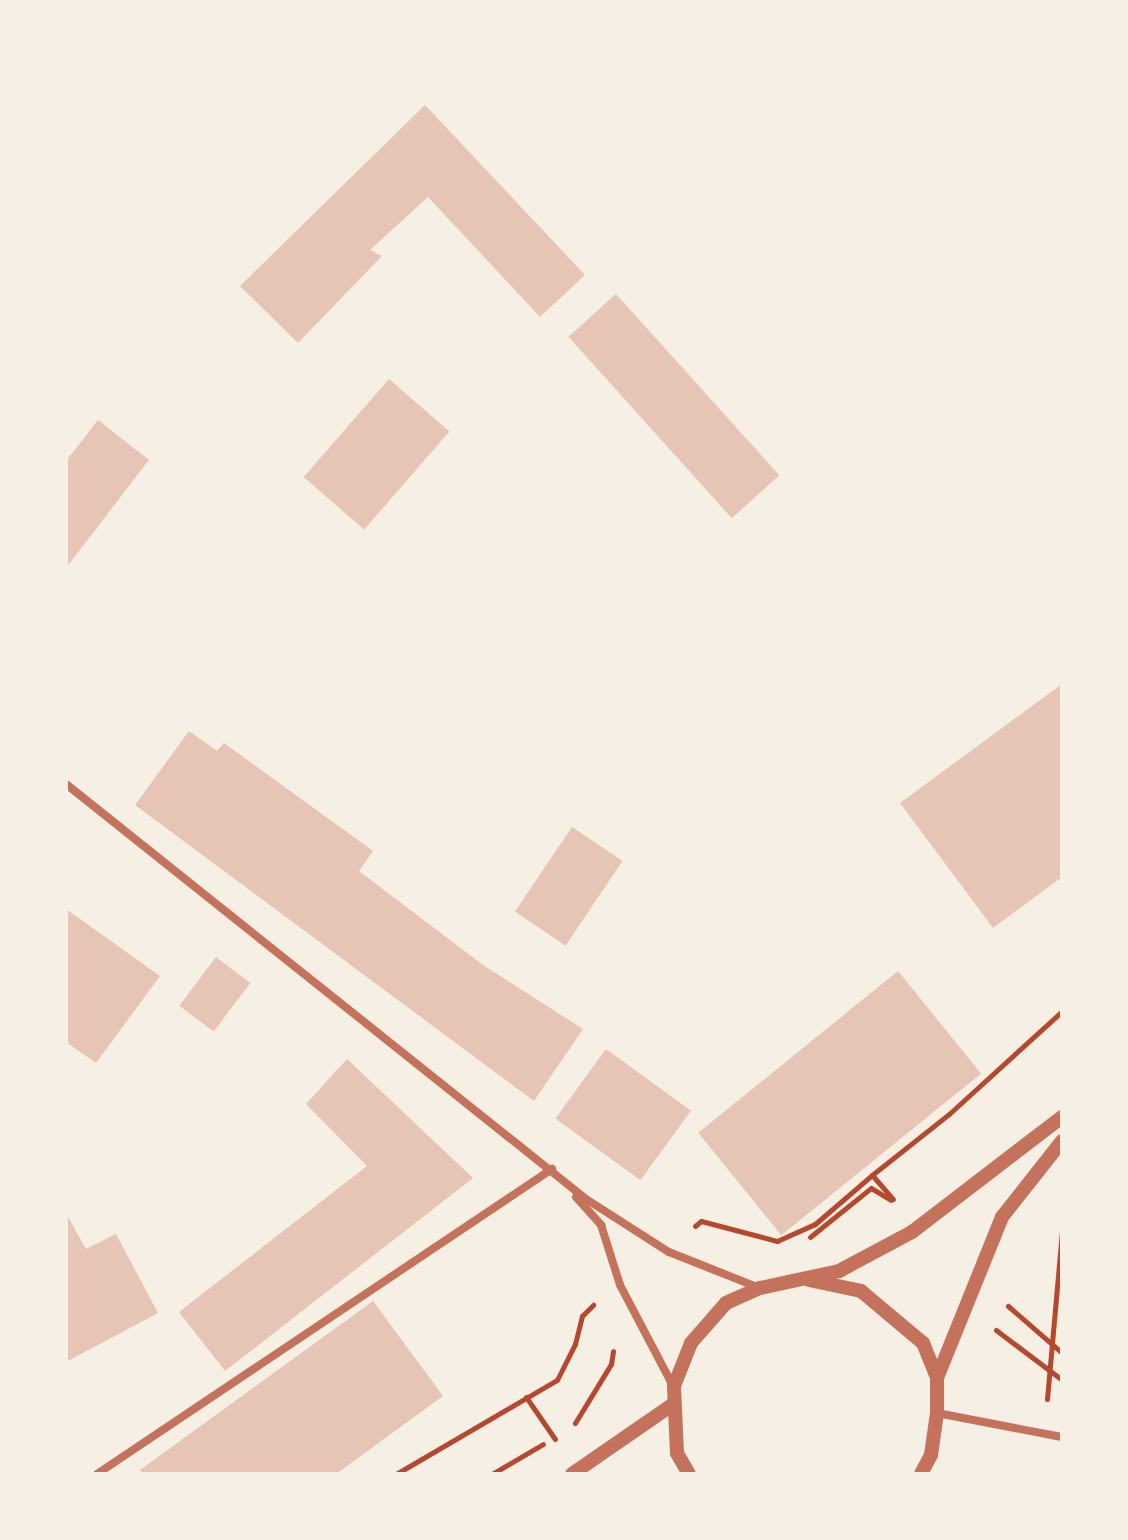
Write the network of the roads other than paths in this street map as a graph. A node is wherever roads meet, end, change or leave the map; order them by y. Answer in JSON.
{"nodes":[{"id":1,"x":66,"y":784,"type":"edge"},
{"id":2,"x":1062,"y":1117,"type":"edge"},
{"id":3,"x":1062,"y":1141,"type":"edge"},
{"id":4,"x":552,"y":1169,"type":"junction"},
{"id":5,"x":801,"y":1279,"type":"junction"},
{"id":6,"x":760,"y":1288,"type":"junction"},
{"id":7,"x":937,"y":1378,"type":"junction"},
{"id":8,"x":674,"y":1386,"type":"junction"},
{"id":9,"x":672,"y":1405,"type":"junction"},
{"id":10,"x":937,"y":1413,"type":"junction"},
{"id":11,"x":1062,"y":1437,"type":"edge"},
{"id":12,"x":97,"y":1474,"type":"edge"},
{"id":13,"x":572,"y":1474,"type":"edge"},
{"id":14,"x":689,"y":1474,"type":"edge"},
{"id":15,"x":921,"y":1474,"type":"edge"}],
"edges":[{"from":1,"to":4,"type":"street"},
{"from":2,"to":5,"type":"street"},
{"from":3,"to":7,"type":"street"},
{"from":4,"to":6,"type":"street"},
{"from":4,"to":8,"type":"street"},
{"from":4,"to":12,"type":"street"},
{"from":5,"to":6,"type":"street"},
{"from":5,"to":7,"type":"street"},
{"from":6,"to":8,"type":"street"},
{"from":7,"to":10,"type":"street"},
{"from":8,"to":9,"type":"street"},
{"from":9,"to":13,"type":"street"},
{"from":9,"to":14,"type":"street"},
{"from":10,"to":11,"type":"street"},
{"from":10,"to":15,"type":"street"}]}
